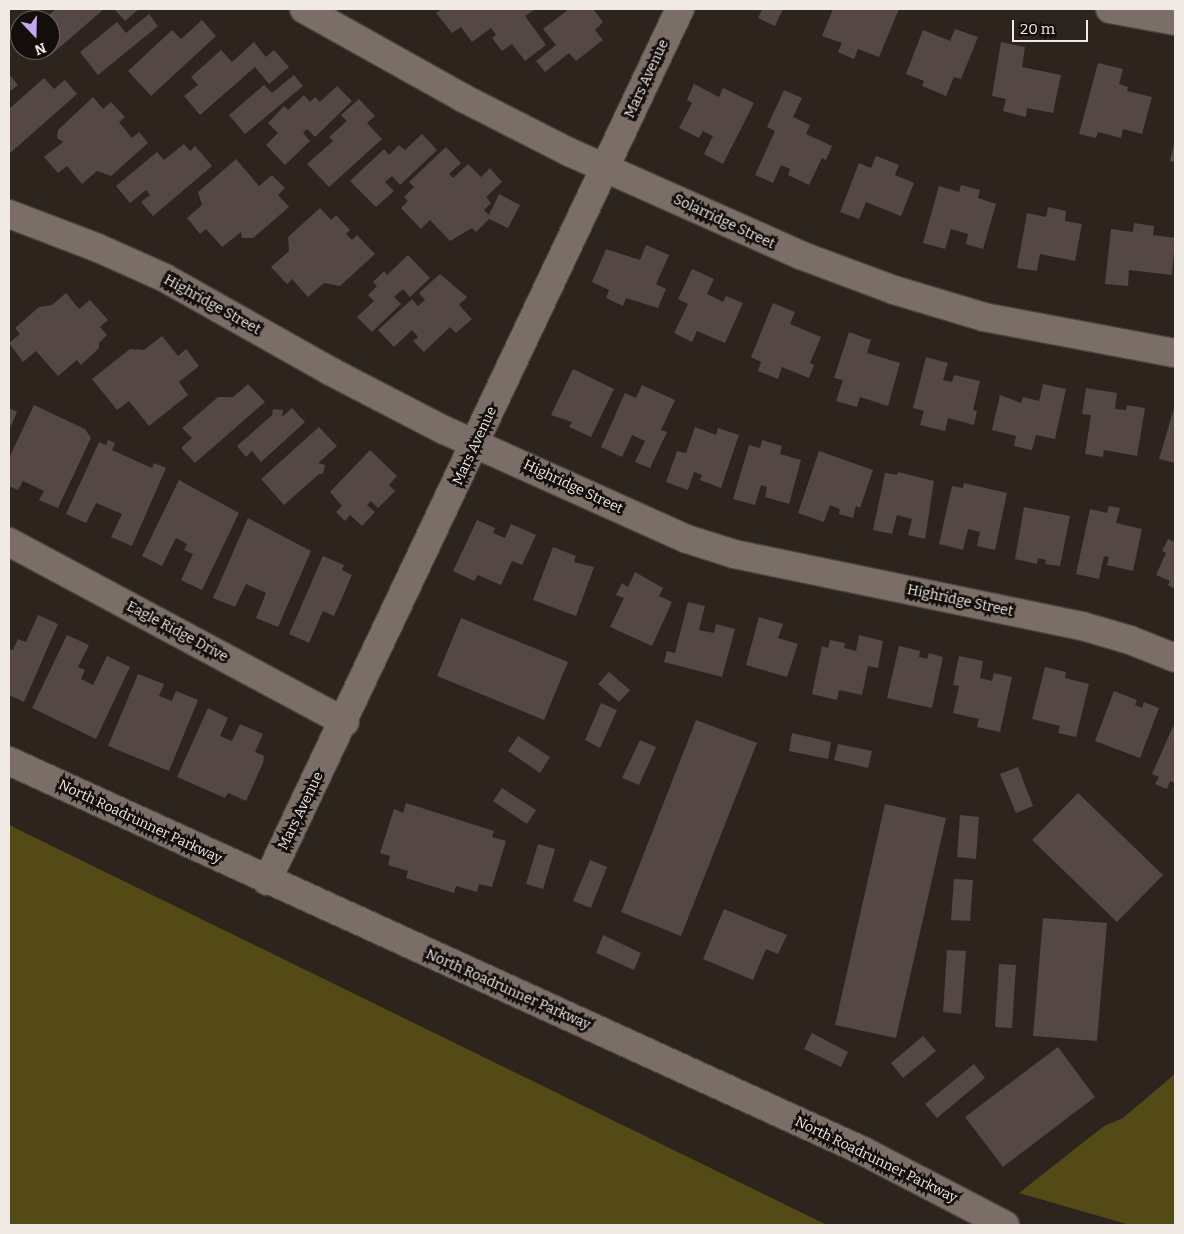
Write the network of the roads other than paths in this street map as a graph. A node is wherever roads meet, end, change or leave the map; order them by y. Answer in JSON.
{"nodes":[{"id":1,"x":304,"y":9,"type":"edge"},
{"id":2,"x":680,"y":9,"type":"edge"},
{"id":3,"x":1110,"y":9,"type":"edge"},
{"id":4,"x":1175,"y":21,"type":"edge"},
{"id":5,"x":604,"y":167,"type":"junction"},
{"id":6,"x":9,"y":214,"type":"edge"},
{"id":7,"x":1175,"y":353,"type":"edge"},
{"id":8,"x":476,"y":444,"type":"junction"},
{"id":9,"x":9,"y":542,"type":"edge"},
{"id":10,"x":1175,"y":658,"type":"edge"},
{"id":11,"x":345,"y":722,"type":"junction"},
{"id":12,"x":9,"y":761,"type":"edge"},
{"id":13,"x":267,"y":881,"type":"junction"},
{"id":14,"x":1005,"y":1225,"type":"edge"}],
"edges":[{"from":1,"to":5,"type":"street","name":"Solarridge Street"},
{"from":2,"to":5,"type":"street","name":"Mars Avenue"},
{"from":3,"to":4,"type":"street"},
{"from":5,"to":7,"type":"street","name":"Solarridge Street"},
{"from":5,"to":8,"type":"street","name":"Mars Avenue"},
{"from":6,"to":8,"type":"street","name":"Highridge Street"},
{"from":8,"to":10,"type":"street","name":"Highridge Street"},
{"from":8,"to":11,"type":"street","name":"Mars Avenue"},
{"from":9,"to":11,"type":"street","name":"Eagle Ridge Drive"},
{"from":11,"to":13,"type":"street","name":"Mars Avenue"},
{"from":12,"to":13,"type":"street","name":"North Roadrunner Parkway"},
{"from":13,"to":14,"type":"street","name":"North Roadrunner Parkway"}]}
